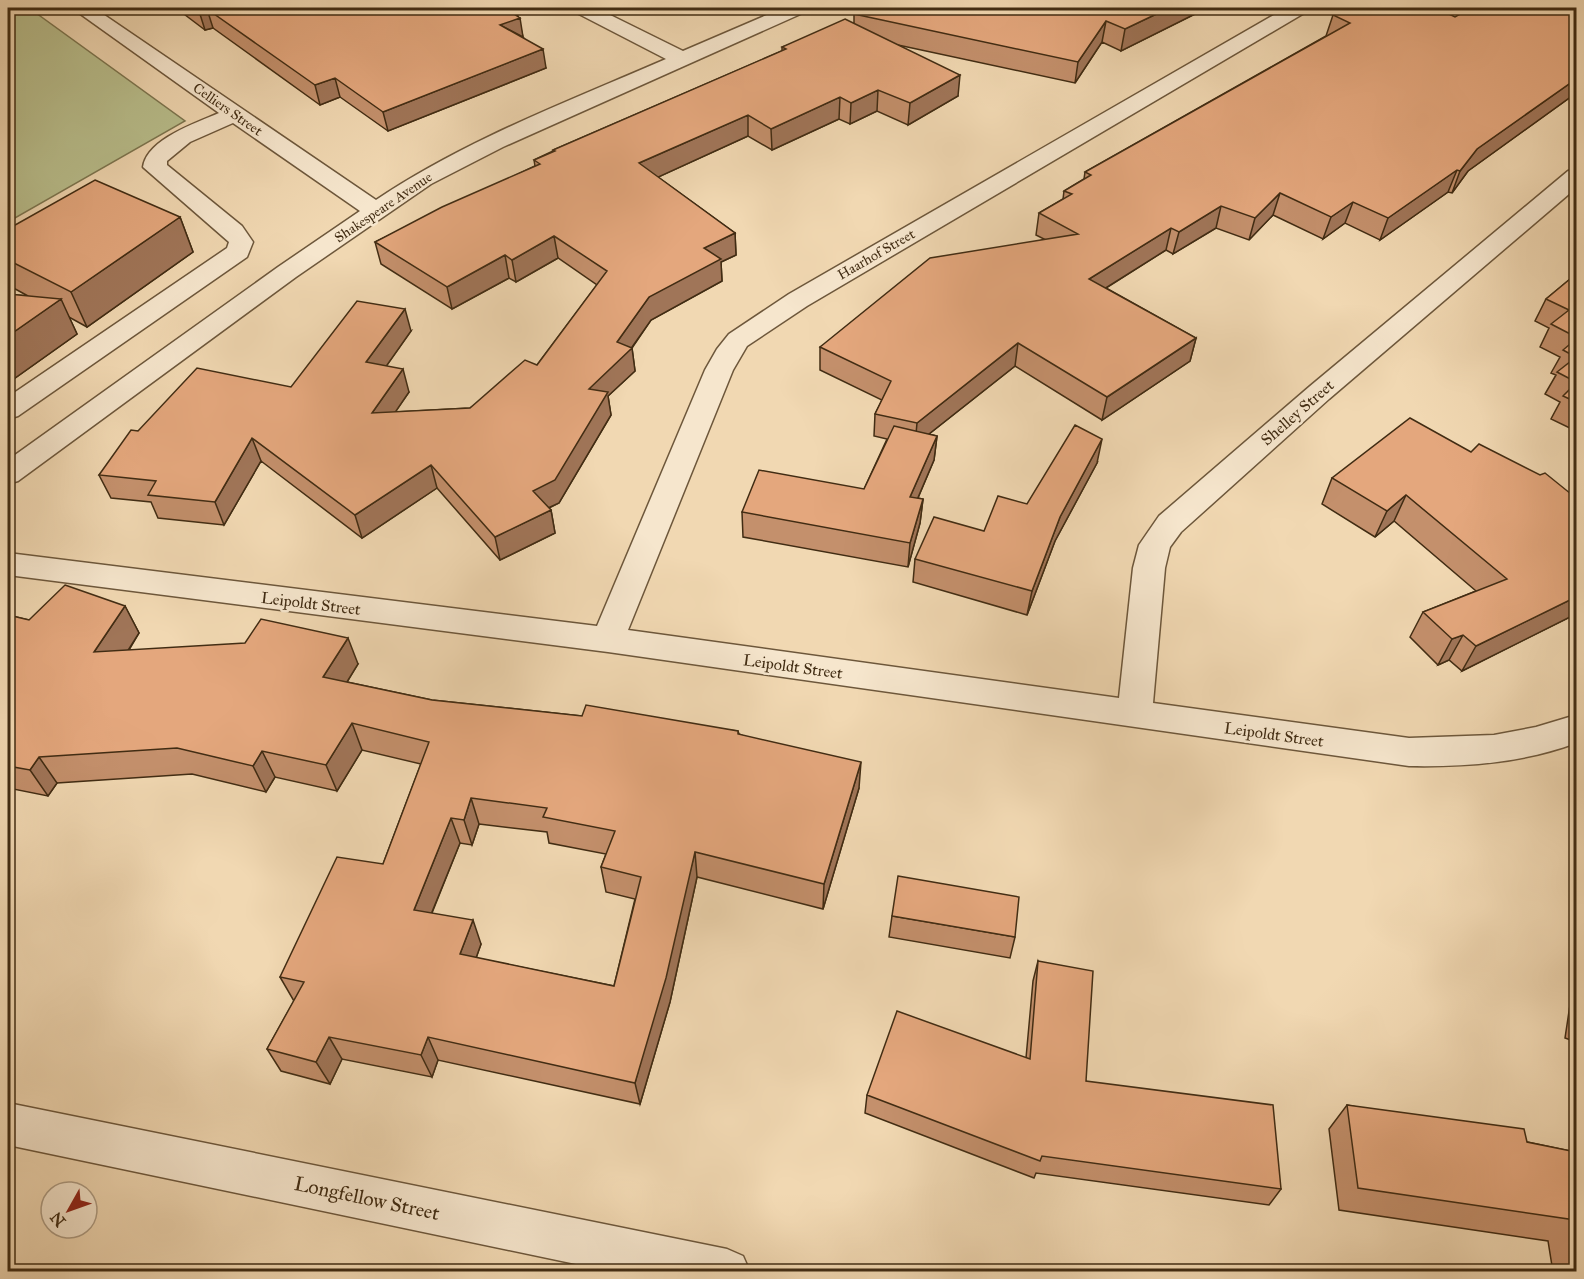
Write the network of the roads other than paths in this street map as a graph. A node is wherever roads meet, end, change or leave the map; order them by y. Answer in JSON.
{"nodes":[{"id":1,"x":82,"y":8,"type":"edge"},
{"id":2,"x":582,"y":8,"type":"edge"},
{"id":3,"x":798,"y":8,"type":"edge"},
{"id":4,"x":1299,"y":8,"type":"edge"},
{"id":5,"x":682,"y":59,"type":"junction"},
{"id":6,"x":236,"y":114,"type":"junction"},
{"id":7,"x":1576,"y":176,"type":"edge"},
{"id":8,"x":375,"y":211,"type":"junction"},
{"id":9,"x":8,"y":410,"type":"edge"},
{"id":10,"x":8,"y":474,"type":"edge"},
{"id":11,"x":8,"y":564,"type":"edge"},
{"id":12,"x":608,"y":640,"type":"junction"},
{"id":13,"x":1135,"y":714,"type":"junction"},
{"id":14,"x":1576,"y":729,"type":"edge"},
{"id":15,"x":8,"y":1124,"type":"edge"},
{"id":16,"x":727,"y":1272,"type":"edge"}],
"edges":[{"from":1,"to":6,"type":"street","name":"Celliers Street"},
{"from":2,"to":5,"type":"street"},
{"from":3,"to":5,"type":"street","name":"Shakespeare Avenue"},
{"from":4,"to":12,"type":"street","name":"Haarhof Street"},
{"from":5,"to":8,"type":"street","name":"Shakespeare Avenue"},
{"from":6,"to":8,"type":"street","name":"Celliers Street"},
{"from":6,"to":9,"type":"street"},
{"from":7,"to":13,"type":"street","name":"Shelley Street"},
{"from":8,"to":10,"type":"street","name":"Shakespeare Avenue"},
{"from":11,"to":12,"type":"street","name":"Leipoldt Street"},
{"from":12,"to":13,"type":"street","name":"Leipoldt Street"},
{"from":13,"to":14,"type":"street","name":"Leipoldt Street"},
{"from":15,"to":16,"type":"street","name":"Longfellow Street"}]}
